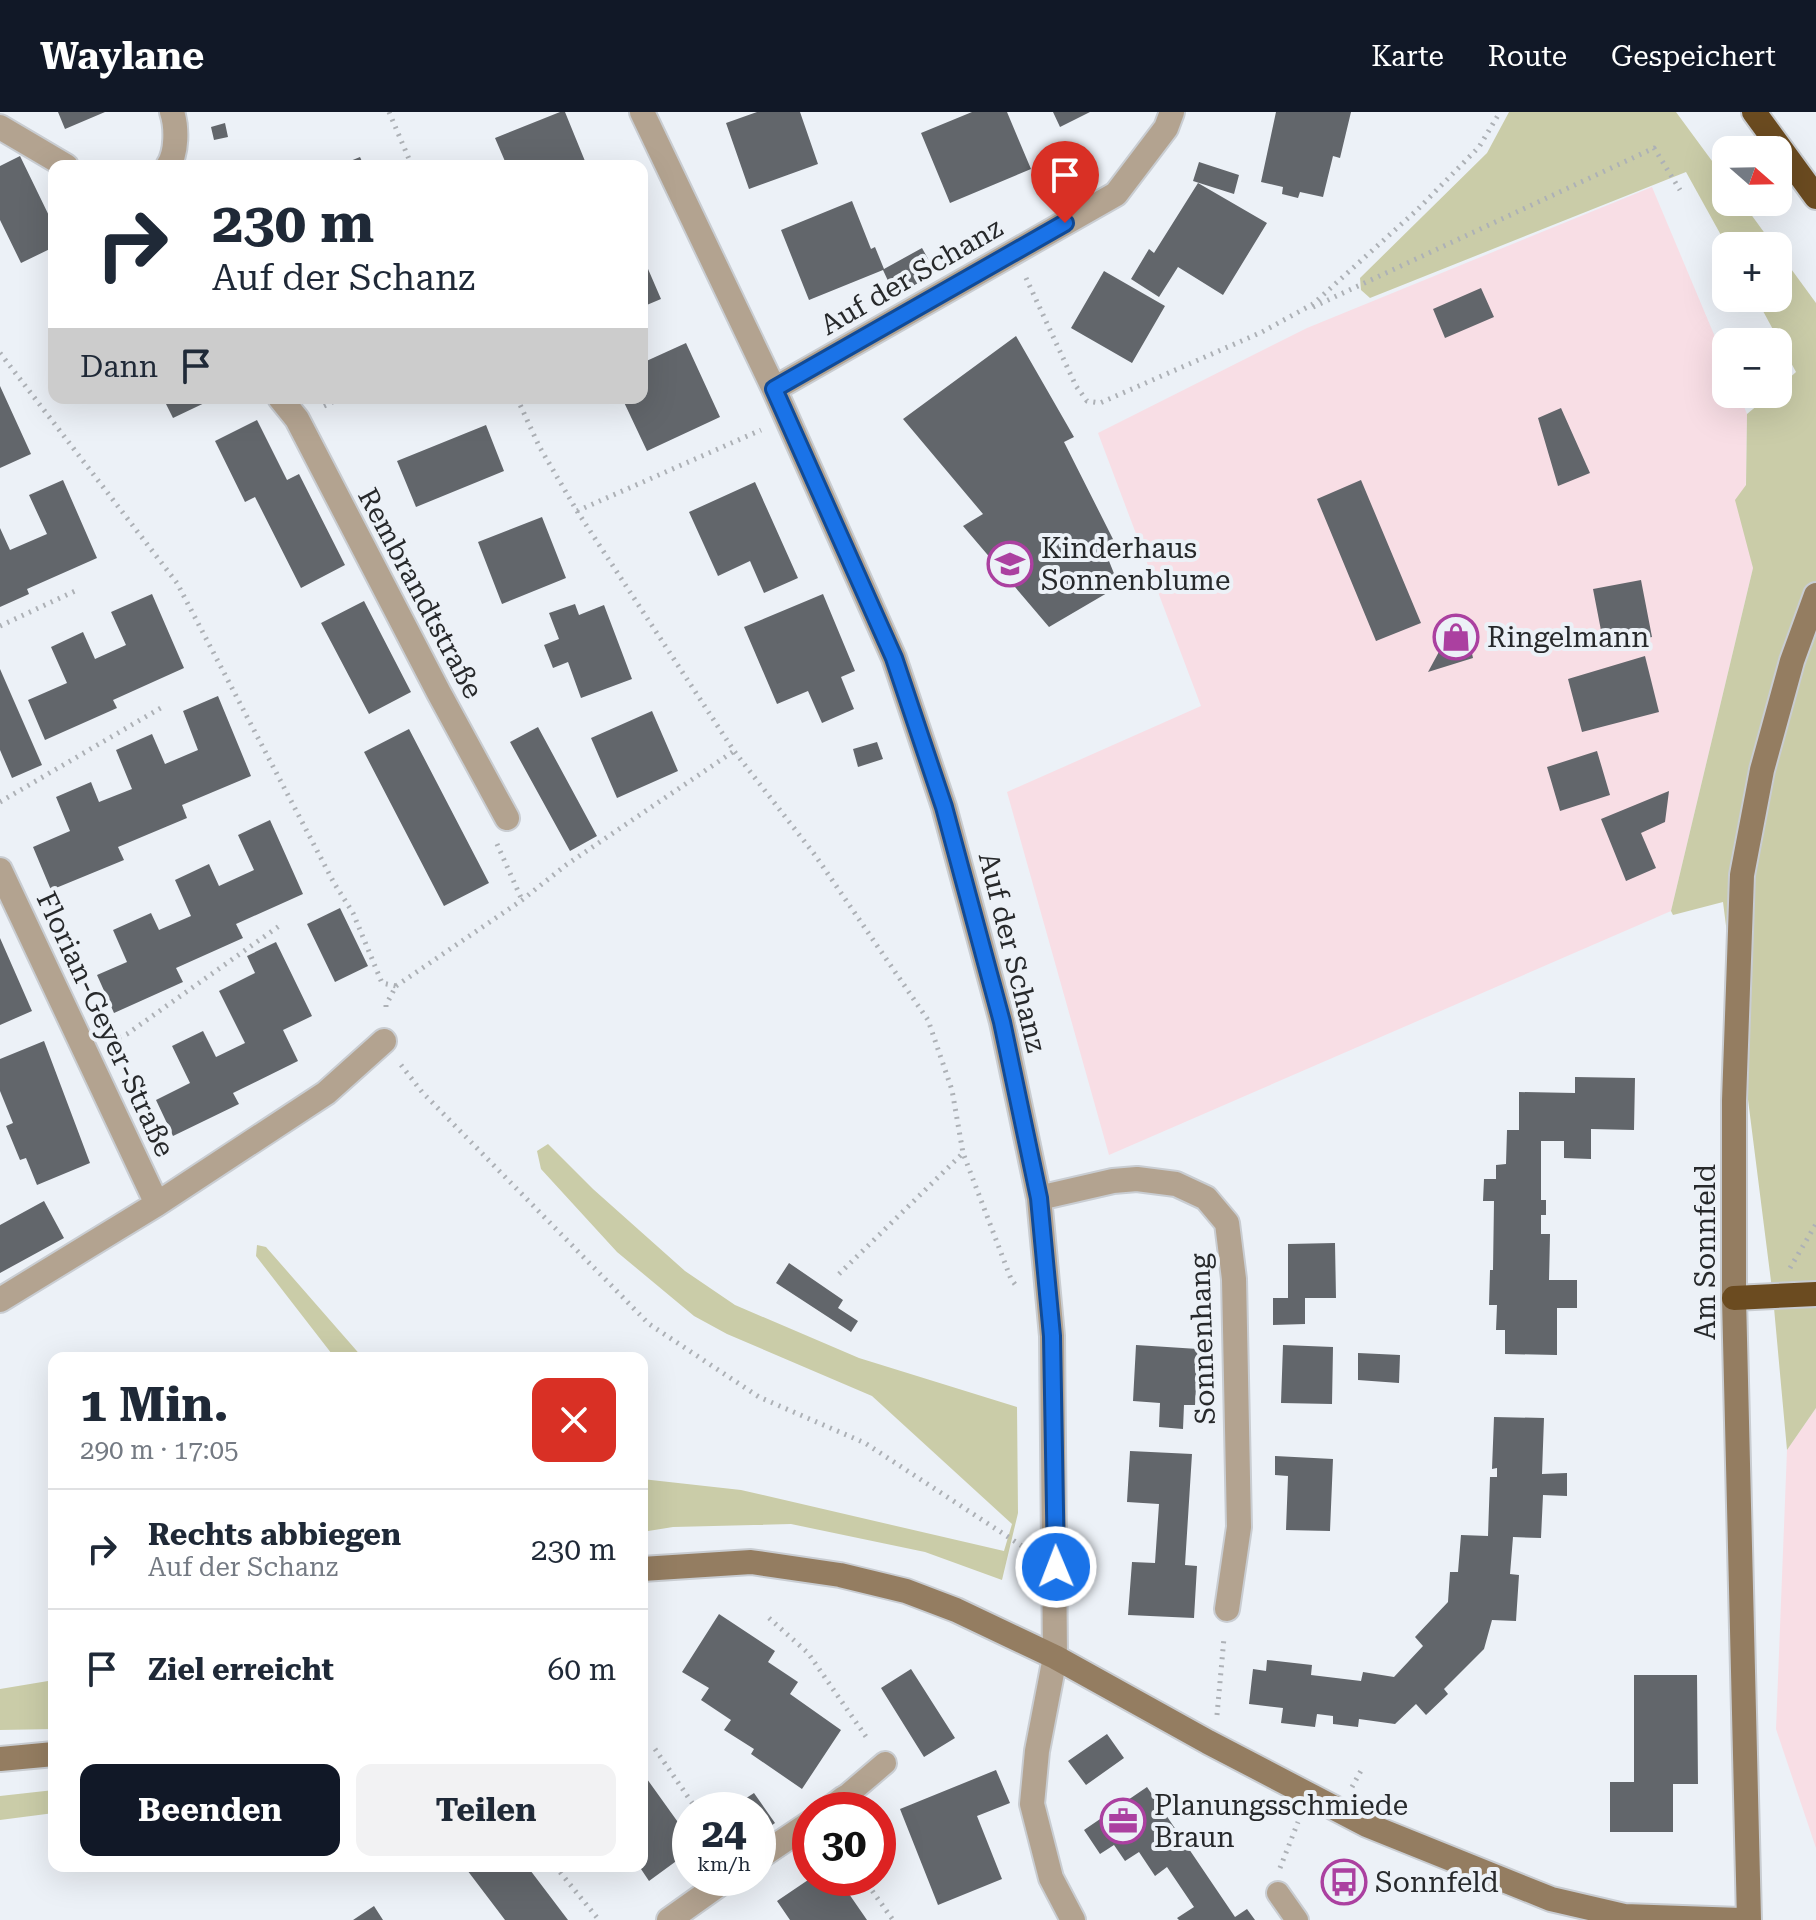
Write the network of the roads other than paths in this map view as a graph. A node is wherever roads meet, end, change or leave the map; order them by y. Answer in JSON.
{"nodes":[{"id":1,"x":172,"y":112,"type":"edge"},
{"id":2,"x":642,"y":112,"type":"edge"},
{"id":3,"x":1172,"y":112,"type":"edge"},
{"id":4,"x":1754,"y":112,"type":"edge"},
{"id":5,"x":0,"y":127,"type":"edge"},
{"id":6,"x":56,"y":160,"type":"edge"},
{"id":7,"x":172,"y":160,"type":"edge"},
{"id":8,"x":1816,"y":197,"type":"edge"},
{"id":9,"x":774,"y":389,"type":"junction"},
{"id":10,"x":285,"y":404,"type":"edge"},
{"id":11,"x":1816,"y":595,"type":"edge"},
{"id":12,"x":507,"y":818,"type":"road end"},
{"id":13,"x":0,"y":870,"type":"edge"},
{"id":14,"x":384,"y":1041,"type":"road end"},
{"id":15,"x":1039,"y":1198,"type":"junction"},
{"id":16,"x":157,"y":1204,"type":"junction"},
{"id":17,"x":1816,"y":1294,"type":"edge"},
{"id":18,"x":1734,"y":1298,"type":"junction"},
{"id":19,"x":0,"y":1300,"type":"edge"},
{"id":20,"x":648,"y":1569,"type":"edge"},
{"id":21,"x":1227,"y":1609,"type":"road end"},
{"id":22,"x":1055,"y":1657,"type":"junction"},
{"id":23,"x":48,"y":1755,"type":"edge"},
{"id":24,"x":0,"y":1759,"type":"edge"},
{"id":25,"x":885,"y":1763,"type":"road end"},
{"id":26,"x":850,"y":1792,"type":"edge"},
{"id":27,"x":1278,"y":1884,"type":"road end"},
{"id":28,"x":703,"y":1896,"type":"edge"},
{"id":29,"x":669,"y":1920,"type":"edge"},
{"id":30,"x":1073,"y":1920,"type":"edge"},
{"id":31,"x":1297,"y":1920,"type":"edge"},
{"id":32,"x":1741,"y":1920,"type":"edge"},
{"id":33,"x":1749,"y":1920,"type":"edge"}],
"edges":[{"from":1,"to":7,"type":"street"},
{"from":2,"to":9,"type":"street","name":"Auf der Schanz"},
{"from":3,"to":9,"type":"street","name":"Auf der Schanz"},
{"from":4,"to":8,"type":"highway"},
{"from":5,"to":6,"type":"street"},
{"from":9,"to":15,"type":"street","name":"Auf der Schanz"},
{"from":10,"to":12,"type":"street","name":"Rembrandtstraße"},
{"from":11,"to":18,"type":"street","name":"Am Sonnfeld"},
{"from":13,"to":16,"type":"street","name":"Florian-Geyer-Straße"},
{"from":14,"to":16,"type":"street","name":"Florian-Geyer-Straße"},
{"from":15,"to":21,"type":"street","name":"Sonnenhang"},
{"from":15,"to":22,"type":"street","name":"Auf der Schanz"},
{"from":16,"to":19,"type":"street","name":"Florian-Geyer-Straße"},
{"from":17,"to":18,"type":"highway"},
{"from":18,"to":33,"type":"street","name":"Am Sonnfeld"},
{"from":20,"to":22,"type":"street"},
{"from":22,"to":30,"type":"street","name":"Auf der Schanz"},
{"from":22,"to":32,"type":"street"},
{"from":23,"to":24,"type":"street"},
{"from":25,"to":26,"type":"lane"},
{"from":27,"to":31,"type":"lane"},
{"from":28,"to":29,"type":"street"}]}
